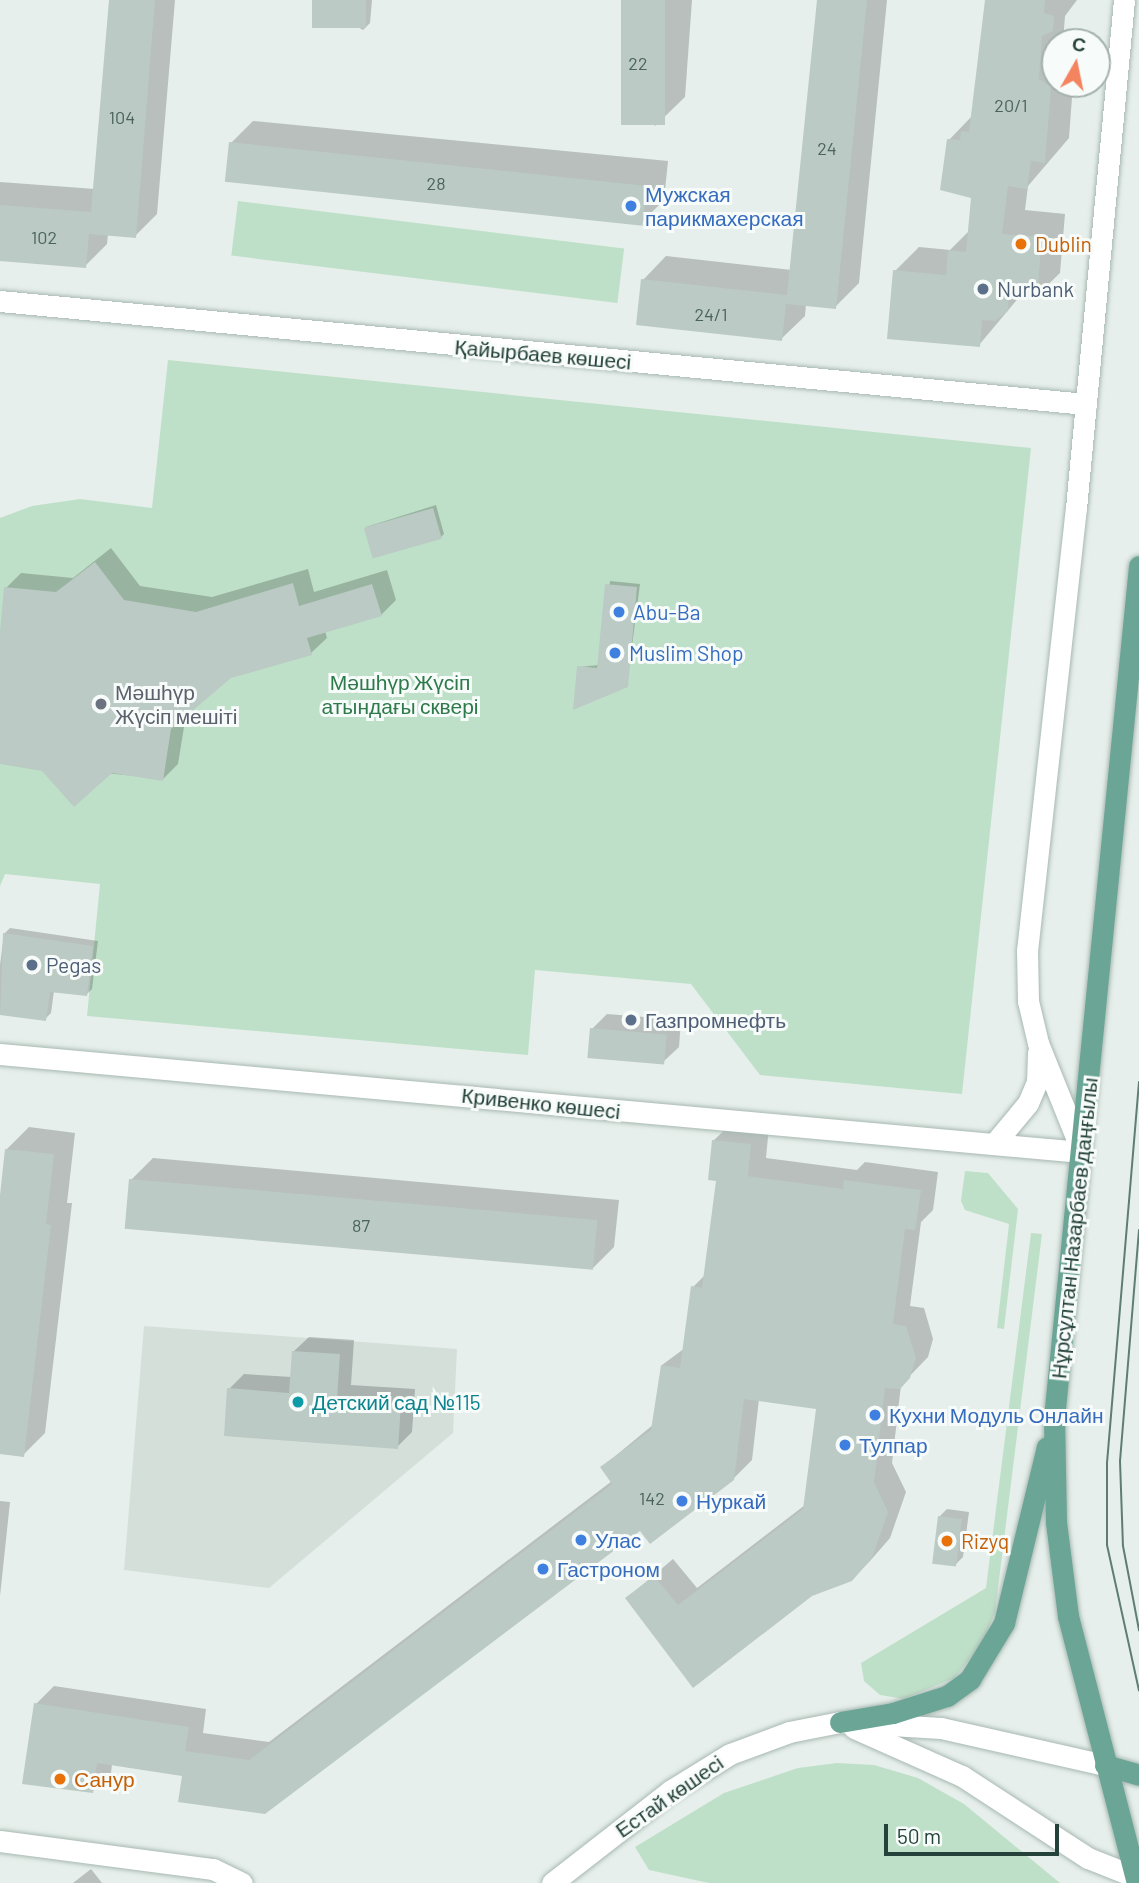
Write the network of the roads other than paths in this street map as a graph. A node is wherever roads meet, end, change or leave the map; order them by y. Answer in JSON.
{"nodes":[{"id":1,"x":1124,"y":0,"type":"edge"},
{"id":2,"x":0,"y":301,"type":"edge"},
{"id":3,"x":1086,"y":404,"type":"junction"},
{"id":4,"x":1139,"y":566,"type":"edge"},
{"id":5,"x":1038,"y":1043,"type":"junction"},
{"id":6,"x":0,"y":1055,"type":"edge"},
{"id":7,"x":994,"y":1144,"type":"junction"},
{"id":8,"x":1082,"y":1152,"type":"junction"},
{"id":9,"x":1054,"y":1418,"type":"junction"},
{"id":10,"x":840,"y":1722,"type":"junction"},
{"id":11,"x":1105,"y":1765,"type":"junction"},
{"id":12,"x":1139,"y":1774,"type":"edge"},
{"id":13,"x":0,"y":1841,"type":"edge"},
{"id":14,"x":1138,"y":1879,"type":"edge"},
{"id":15,"x":242,"y":1883,"type":"edge"},
{"id":16,"x":552,"y":1883,"type":"edge"}],
"edges":[{"from":1,"to":3,"type":"street"},
{"from":2,"to":3,"type":"street","name":"Қайырбаев көшесі"},
{"from":3,"to":5,"type":"street"},
{"from":4,"to":8,"type":"main road","name":"Нұрсұлтан Назарбаев даңғылы"},
{"from":5,"to":7,"type":"street"},
{"from":5,"to":8,"type":"street"},
{"from":6,"to":7,"type":"street","name":"Кривенко көшесі"},
{"from":7,"to":8,"type":"street","name":"Кривенко көшесі"},
{"from":8,"to":9,"type":"main road","name":"Нұрсұлтан Назарбаев даңғылы"},
{"from":9,"to":10,"type":"main road"},
{"from":9,"to":11,"type":"main road","name":"Нұрсұлтан Назарбаев даңғылы"},
{"from":10,"to":11,"type":"street","name":"Естай көшесі"},
{"from":10,"to":14,"type":"street"},
{"from":10,"to":16,"type":"street","name":"Естай көшесі"},
{"from":11,"to":12,"type":"main road","name":"Естай көшесі"},
{"from":11,"to":14,"type":"main road","name":"Нұрсұлтан Назарбаев даңғылы"},
{"from":13,"to":15,"type":"street"}]}
